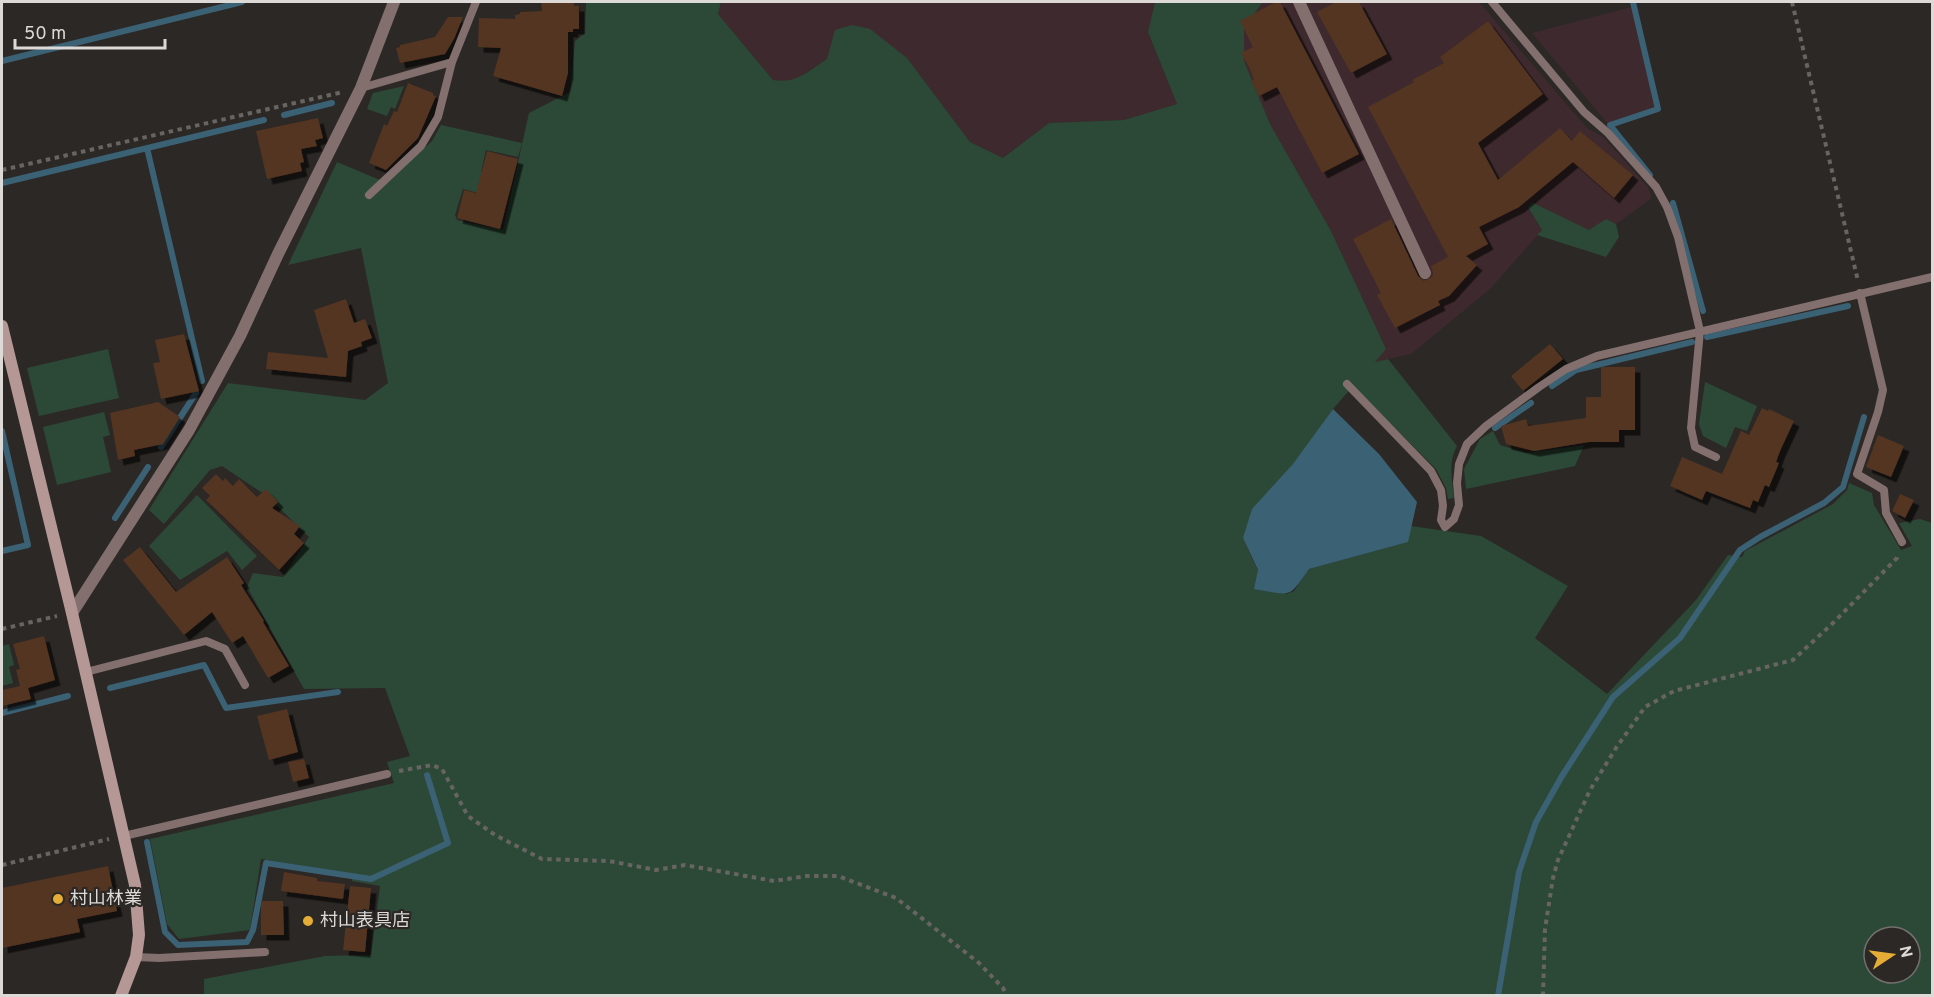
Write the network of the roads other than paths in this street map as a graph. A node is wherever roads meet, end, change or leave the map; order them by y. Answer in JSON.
{"nodes":[{"id":1,"x":394,"y":2,"type":"edge"},
{"id":2,"x":476,"y":2,"type":"edge"},
{"id":3,"x":1299,"y":2,"type":"edge"},
{"id":4,"x":1492,"y":2,"type":"edge"},
{"id":5,"x":452,"y":62,"type":"junction"},
{"id":6,"x":361,"y":88,"type":"junction"},
{"id":7,"x":369,"y":195,"type":"dead end"},
{"id":8,"x":1425,"y":273,"type":"dead end"},
{"id":9,"x":1932,"y":277,"type":"edge"},
{"id":10,"x":1860,"y":293,"type":"junction"},
{"id":11,"x":2,"y":326,"type":"edge"},
{"id":12,"x":1700,"y":331,"type":"junction"},
{"id":13,"x":1347,"y":384,"type":"dead end"},
{"id":14,"x":1716,"y":456,"type":"dead end"},
{"id":15,"x":1902,"y":542,"type":"road end"},
{"id":16,"x":72,"y":613,"type":"junction"},
{"id":17,"x":86,"y":672,"type":"junction"},
{"id":18,"x":245,"y":685,"type":"dead end"},
{"id":19,"x":387,"y":774,"type":"road end"},
{"id":20,"x":124,"y":836,"type":"junction"},
{"id":21,"x":265,"y":952,"type":"dead end"},
{"id":22,"x":136,"y":957,"type":"junction"},
{"id":23,"x":121,"y":996,"type":"edge"}],
"edges":[{"from":1,"to":6,"type":"street"},
{"from":2,"to":5,"type":"lane"},
{"from":3,"to":8,"type":"street"},
{"from":4,"to":12,"type":"lane"},
{"from":5,"to":6,"type":"lane"},
{"from":5,"to":7,"type":"lane"},
{"from":6,"to":16,"type":"street"},
{"from":9,"to":10,"type":"lane"},
{"from":10,"to":12,"type":"lane"},
{"from":10,"to":15,"type":"lane"},
{"from":11,"to":16,"type":"street"},
{"from":12,"to":13,"type":"lane"},
{"from":12,"to":14,"type":"lane"},
{"from":16,"to":17,"type":"street"},
{"from":17,"to":18,"type":"lane"},
{"from":17,"to":20,"type":"street"},
{"from":19,"to":20,"type":"lane"},
{"from":20,"to":22,"type":"street"},
{"from":21,"to":22,"type":"lane"},
{"from":22,"to":23,"type":"street"}]}
